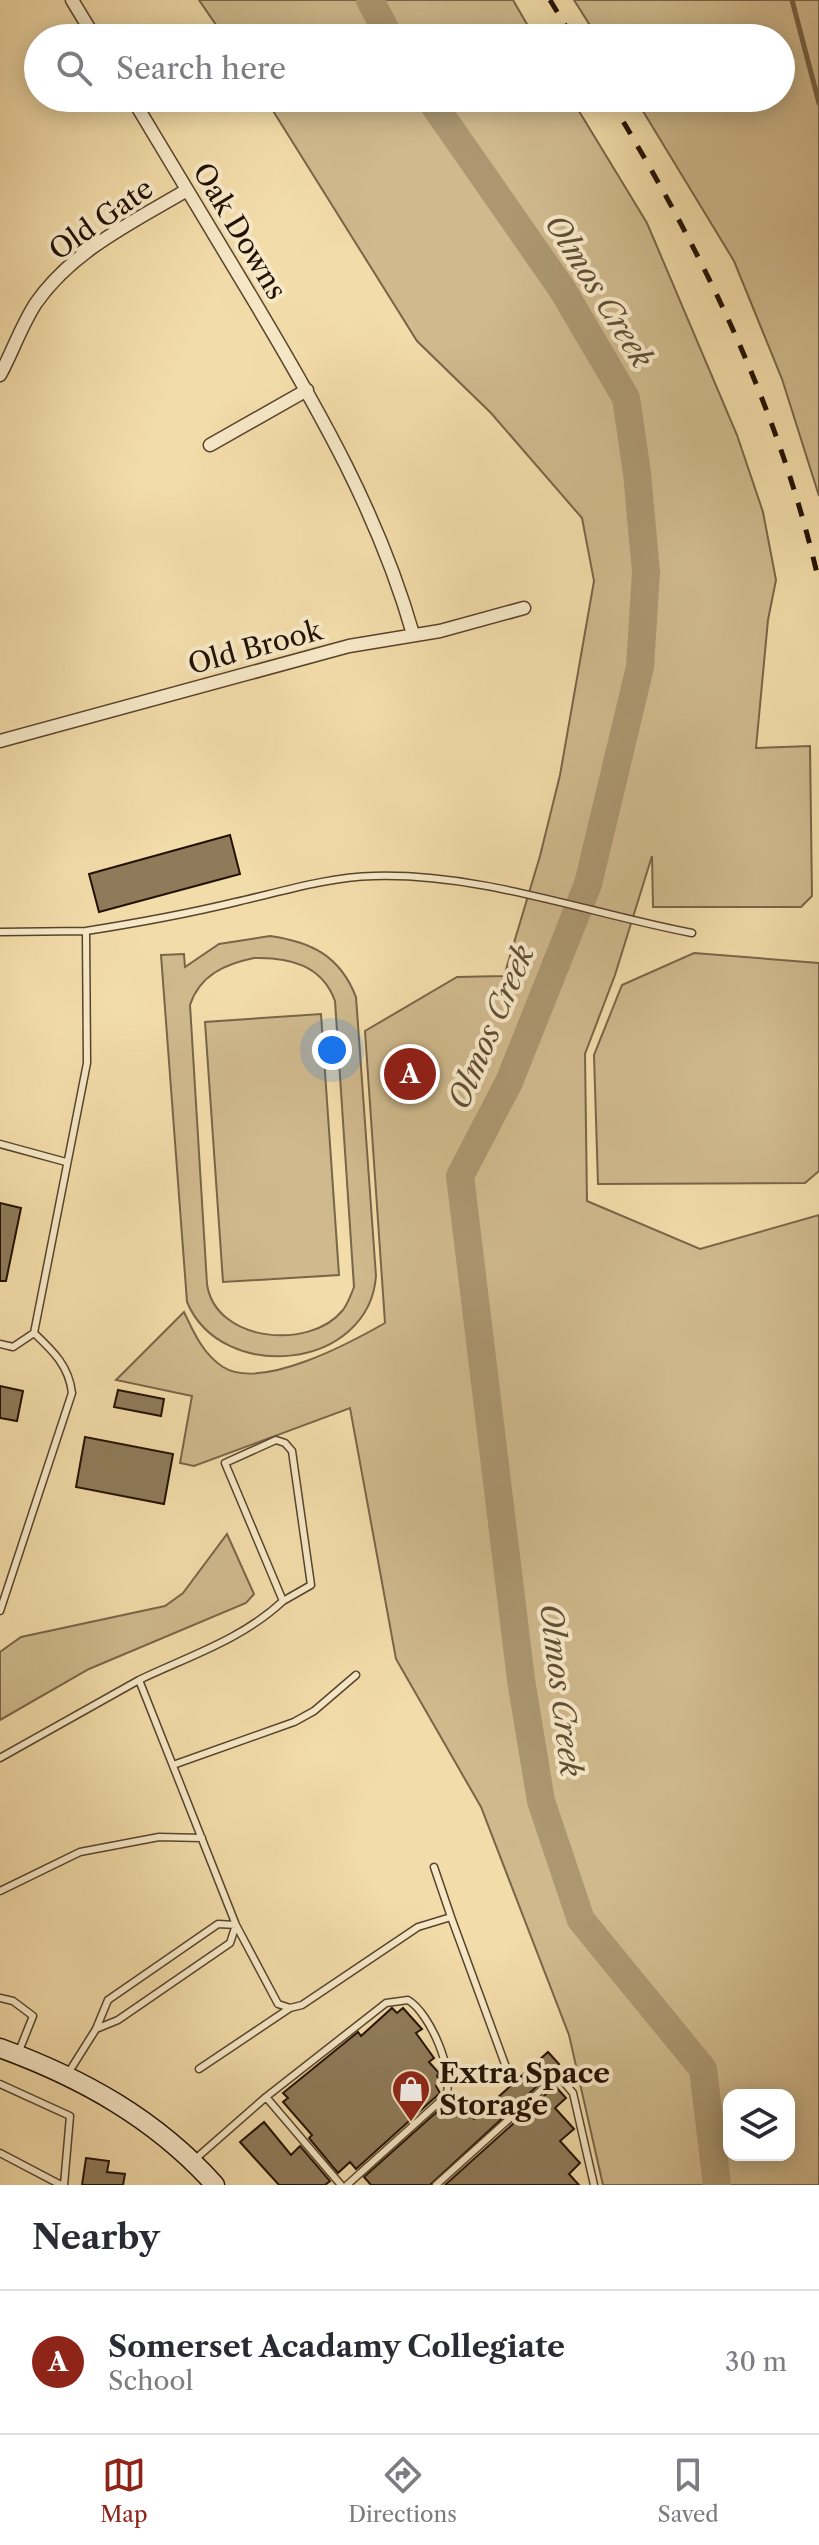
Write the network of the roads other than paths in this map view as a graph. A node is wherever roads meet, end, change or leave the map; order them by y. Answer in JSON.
{"nodes":[{"id":1,"x":72,"y":0,"type":"edge"},
{"id":2,"x":87,"y":24,"type":"edge"},
{"id":3,"x":140,"y":112,"type":"edge"},
{"id":4,"x":187,"y":190,"type":"junction"},
{"id":5,"x":0,"y":375,"type":"edge"},
{"id":6,"x":307,"y":390,"type":"junction"},
{"id":7,"x":210,"y":445,"type":"dead end"},
{"id":8,"x":524,"y":608,"type":"dead end"},
{"id":9,"x":413,"y":634,"type":"junction"},
{"id":10,"x":0,"y":741,"type":"edge"},
{"id":11,"x":86,"y":931,"type":"junction"},
{"id":12,"x":0,"y":932,"type":"edge"},
{"id":13,"x":692,"y":933,"type":"dead end"},
{"id":14,"x":0,"y":1144,"type":"edge"},
{"id":15,"x":66,"y":1162,"type":"junction"},
{"id":16,"x":34,"y":1333,"type":"junction"},
{"id":17,"x":0,"y":1344,"type":"edge"},
{"id":18,"x":283,"y":1601,"type":"junction"},
{"id":19,"x":0,"y":1611,"type":"edge"},
{"id":20,"x":356,"y":1675,"type":"dead end"},
{"id":21,"x":139,"y":1680,"type":"junction"},
{"id":22,"x":0,"y":1758,"type":"edge"},
{"id":23,"x":173,"y":1765,"type":"junction"},
{"id":24,"x":202,"y":1838,"type":"junction"},
{"id":25,"x":434,"y":1867,"type":"dead end"},
{"id":26,"x":0,"y":1891,"type":"edge"},
{"id":27,"x":451,"y":1917,"type":"junction"},
{"id":28,"x":236,"y":1925,"type":"junction"},
{"id":29,"x":0,"y":1998,"type":"edge"},
{"id":30,"x":290,"y":2008,"type":"junction"},
{"id":31,"x":96,"y":2029,"type":"junction"},
{"id":32,"x":0,"y":2048,"type":"edge"},
{"id":33,"x":18,"y":2054,"type":"junction"},
{"id":34,"x":506,"y":2067,"type":"dead end"},
{"id":35,"x":199,"y":2069,"type":"dead end"},
{"id":36,"x":67,"y":2075,"type":"junction"},
{"id":37,"x":0,"y":2084,"type":"edge"},
{"id":38,"x":266,"y":2097,"type":"junction"},
{"id":39,"x":0,"y":2153,"type":"edge"},
{"id":40,"x":193,"y":2161,"type":"junction"},
{"id":41,"x":63,"y":2185,"type":"edge"},
{"id":42,"x":215,"y":2185,"type":"edge"},
{"id":43,"x":341,"y":2185,"type":"edge"},
{"id":44,"x":347,"y":2185,"type":"edge"},
{"id":45,"x":436,"y":2185,"type":"edge"},
{"id":46,"x":594,"y":2185,"type":"edge"}],
"edges":[{"from":1,"to":2,"type":"street"},
{"from":3,"to":4,"type":"street","name":"Oak Downs"},
{"from":4,"to":5,"type":"street","name":"Old Gate"},
{"from":4,"to":6,"type":"street","name":"Oak Downs"},
{"from":6,"to":7,"type":"street"},
{"from":6,"to":9,"type":"street","name":"Oak Downs"},
{"from":8,"to":9,"type":"street","name":"Old Brook"},
{"from":9,"to":10,"type":"street","name":"Old Brook"},
{"from":11,"to":12,"type":"lane"},
{"from":11,"to":13,"type":"lane"},
{"from":11,"to":15,"type":"lane"},
{"from":14,"to":15,"type":"lane"},
{"from":15,"to":16,"type":"lane"},
{"from":16,"to":17,"type":"lane"},
{"from":16,"to":19,"type":"lane"},
{"from":18,"to":18,"type":"lane"},
{"from":18,"to":21,"type":"lane"},
{"from":20,"to":23,"type":"lane"},
{"from":21,"to":22,"type":"lane"},
{"from":21,"to":23,"type":"lane"},
{"from":23,"to":24,"type":"lane"},
{"from":24,"to":26,"type":"lane"},
{"from":24,"to":28,"type":"lane"},
{"from":25,"to":27,"type":"lane"},
{"from":27,"to":30,"type":"lane"},
{"from":27,"to":34,"type":"lane"},
{"from":28,"to":30,"type":"lane"},
{"from":28,"to":31,"type":"lane"},
{"from":28,"to":31,"type":"lane"},
{"from":29,"to":33,"type":"lane"},
{"from":30,"to":35,"type":"lane"},
{"from":31,"to":36,"type":"lane"},
{"from":32,"to":33,"type":"main road"},
{"from":33,"to":36,"type":"main road"},
{"from":36,"to":40,"type":"main road"},
{"from":37,"to":41,"type":"lane"},
{"from":38,"to":40,"type":"lane"},
{"from":38,"to":43,"type":"lane"},
{"from":38,"to":44,"type":"lane"},
{"from":39,"to":41,"type":"lane"},
{"from":40,"to":42,"type":"main road"},
{"from":45,"to":46,"type":"lane"}]}
